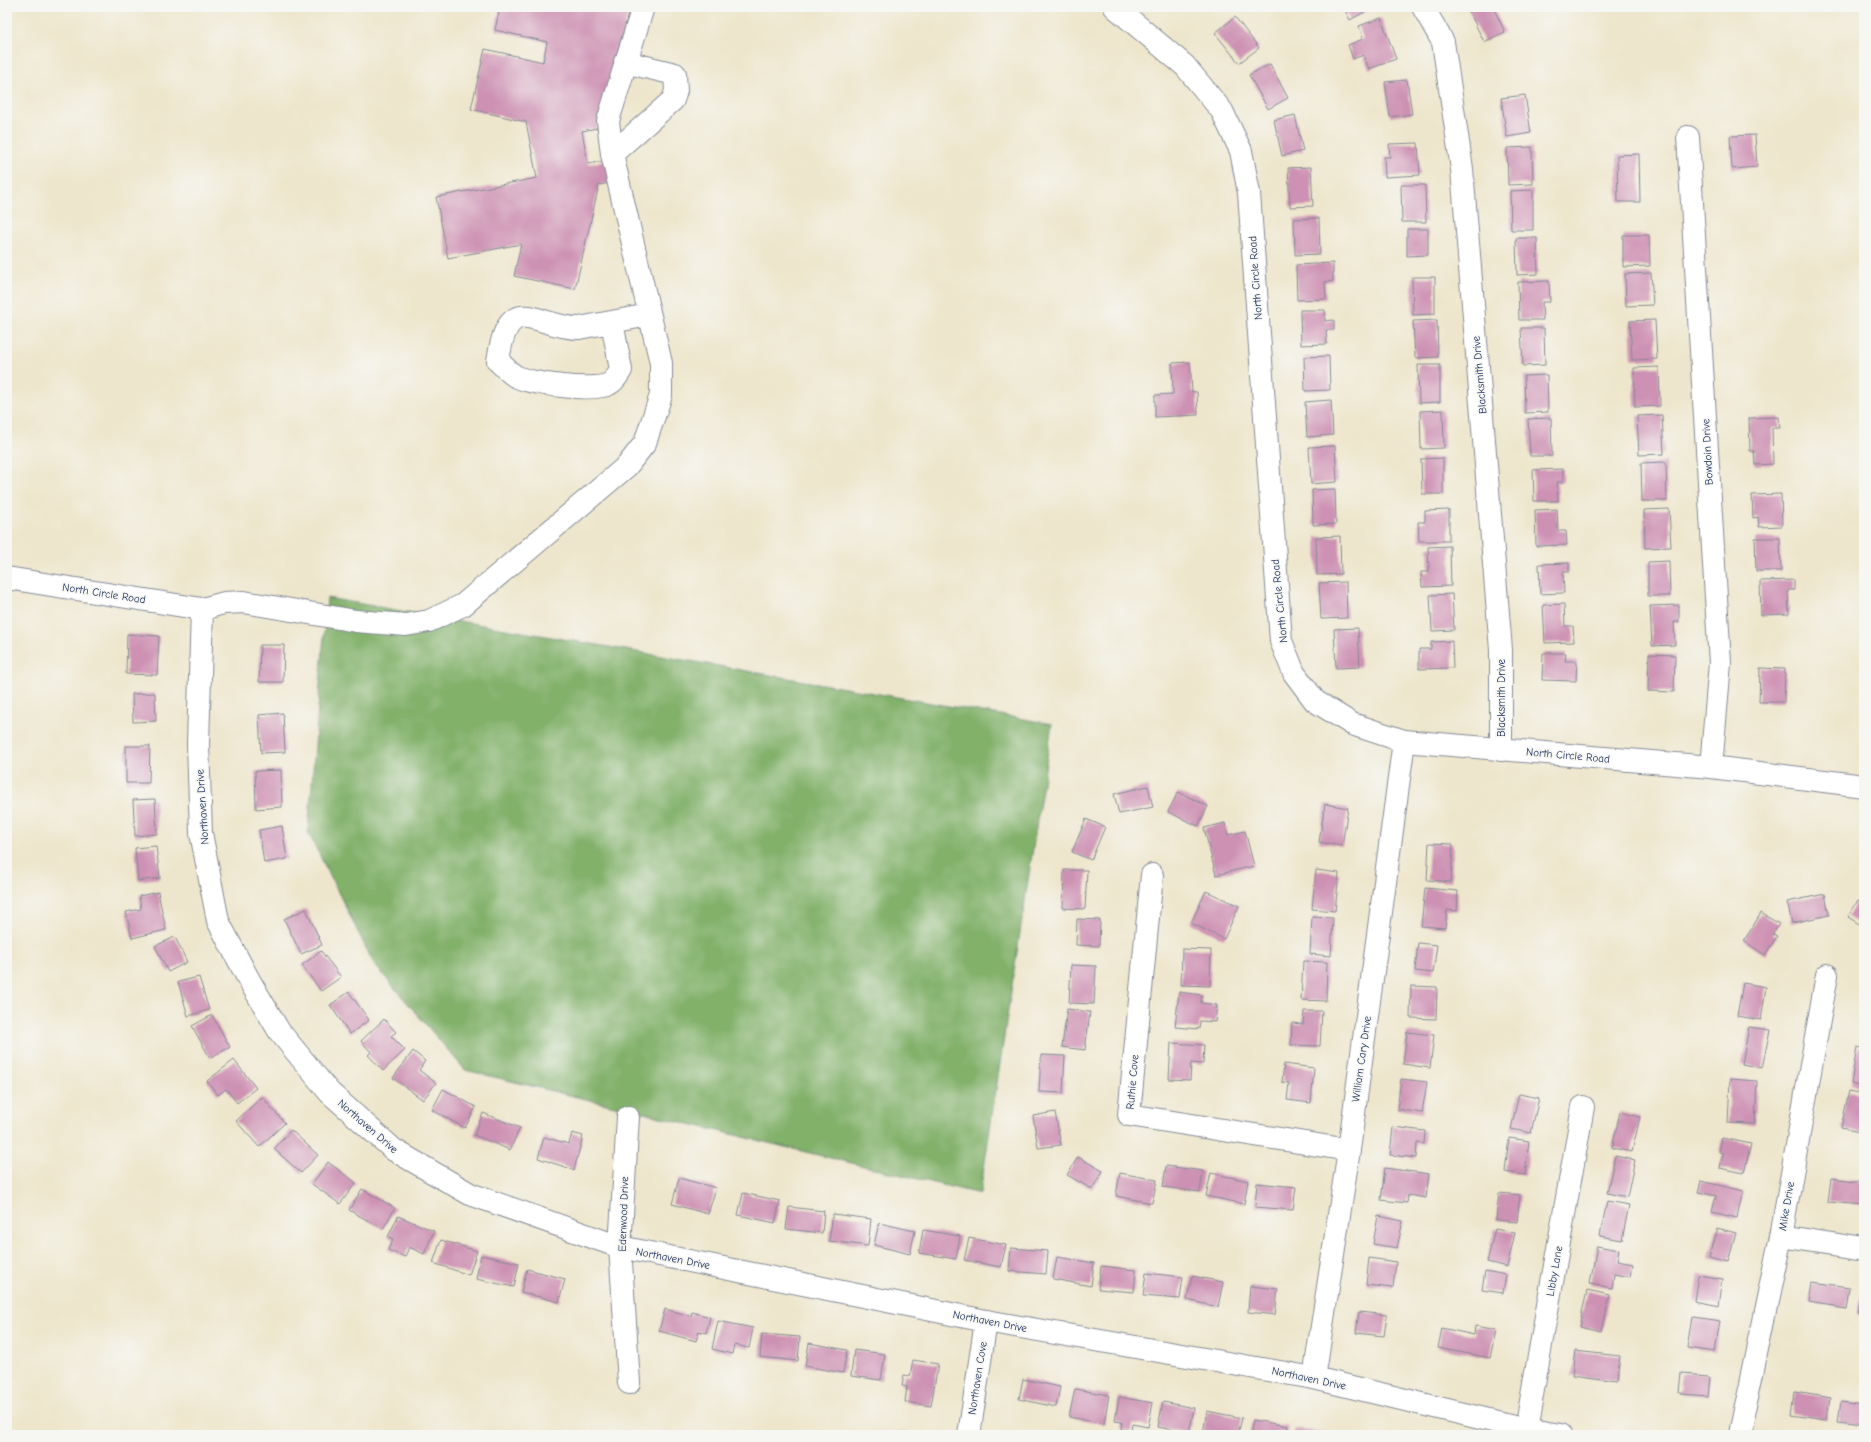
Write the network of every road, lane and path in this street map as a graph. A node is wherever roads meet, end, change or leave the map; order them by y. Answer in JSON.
{"nodes":[{"id":1,"x":643,"y":7,"type":"edge"},
{"id":2,"x":1115,"y":7,"type":"edge"},
{"id":3,"x":1423,"y":7,"type":"edge"},
{"id":4,"x":625,"y":62,"type":"junction"},
{"id":5,"x":1688,"y":137,"type":"dead end"},
{"id":6,"x":612,"y":154,"type":"junction"},
{"id":7,"x":649,"y":314,"type":"junction"},
{"id":8,"x":612,"y":322,"type":"junction"},
{"id":9,"x":7,"y":578,"type":"edge"},
{"id":10,"x":202,"y":609,"type":"junction"},
{"id":11,"x":1404,"y":740,"type":"junction"},
{"id":12,"x":1501,"y":750,"type":"junction"},
{"id":13,"x":1711,"y":767,"type":"junction"},
{"id":14,"x":1864,"y":786,"type":"edge"},
{"id":15,"x":1152,"y":875,"type":"dead end"},
{"id":16,"x":1827,"y":975,"type":"dead end"},
{"id":17,"x":1583,"y":1107,"type":"dead end"},
{"id":18,"x":628,"y":1117,"type":"dead end"},
{"id":19,"x":1349,"y":1150,"type":"junction"},
{"id":20,"x":1781,"y":1236,"type":"junction"},
{"id":21,"x":620,"y":1247,"type":"junction"},
{"id":22,"x":1864,"y":1249,"type":"edge"},
{"id":23,"x":986,"y":1321,"type":"junction"},
{"id":24,"x":1314,"y":1378,"type":"junction"},
{"id":25,"x":630,"y":1383,"type":"dead end"},
{"id":26,"x":1525,"y":1432,"type":"edge"},
{"id":27,"x":969,"y":1435,"type":"edge"},
{"id":28,"x":1561,"y":1435,"type":"edge"},
{"id":29,"x":1739,"y":1435,"type":"edge"}],
"edges":[{"from":1,"to":4,"type":"street"},
{"from":2,"to":11,"type":"street","name":"North Circle Road"},
{"from":3,"to":12,"type":"street","name":"Blacksmith Drive"},
{"from":4,"to":6,"type":"street"},
{"from":4,"to":6,"type":"street"},
{"from":5,"to":13,"type":"street","name":"Bowdoin Drive"},
{"from":6,"to":7,"type":"street"},
{"from":7,"to":8,"type":"street"},
{"from":7,"to":10,"type":"street"},
{"from":8,"to":8,"type":"street"},
{"from":9,"to":10,"type":"street","name":"North Circle Road"},
{"from":10,"to":21,"type":"street","name":"Northaven Drive"},
{"from":11,"to":12,"type":"street","name":"North Circle Road"},
{"from":11,"to":19,"type":"street","name":"William Cary Drive"},
{"from":12,"to":13,"type":"street","name":"North Circle Road"},
{"from":13,"to":14,"type":"street","name":"North Circle Road"},
{"from":15,"to":19,"type":"street","name":"Ruthie Cove"},
{"from":16,"to":20,"type":"street","name":"Mike Drive"},
{"from":17,"to":26,"type":"street","name":"Libby Lane"},
{"from":18,"to":21,"type":"street","name":"Edenwood Drive"},
{"from":19,"to":24,"type":"street","name":"William Cary Drive"},
{"from":20,"to":22,"type":"street"},
{"from":20,"to":29,"type":"street","name":"Mike Drive"},
{"from":21,"to":23,"type":"street","name":"Northaven Drive"},
{"from":21,"to":25,"type":"street","name":"Edenwood Drive"},
{"from":23,"to":24,"type":"street","name":"Northaven Drive"},
{"from":23,"to":27,"type":"street","name":"Northaven Cove"},
{"from":24,"to":26,"type":"street","name":"Northaven Drive"},
{"from":26,"to":28,"type":"street","name":"Northaven Drive"}]}
